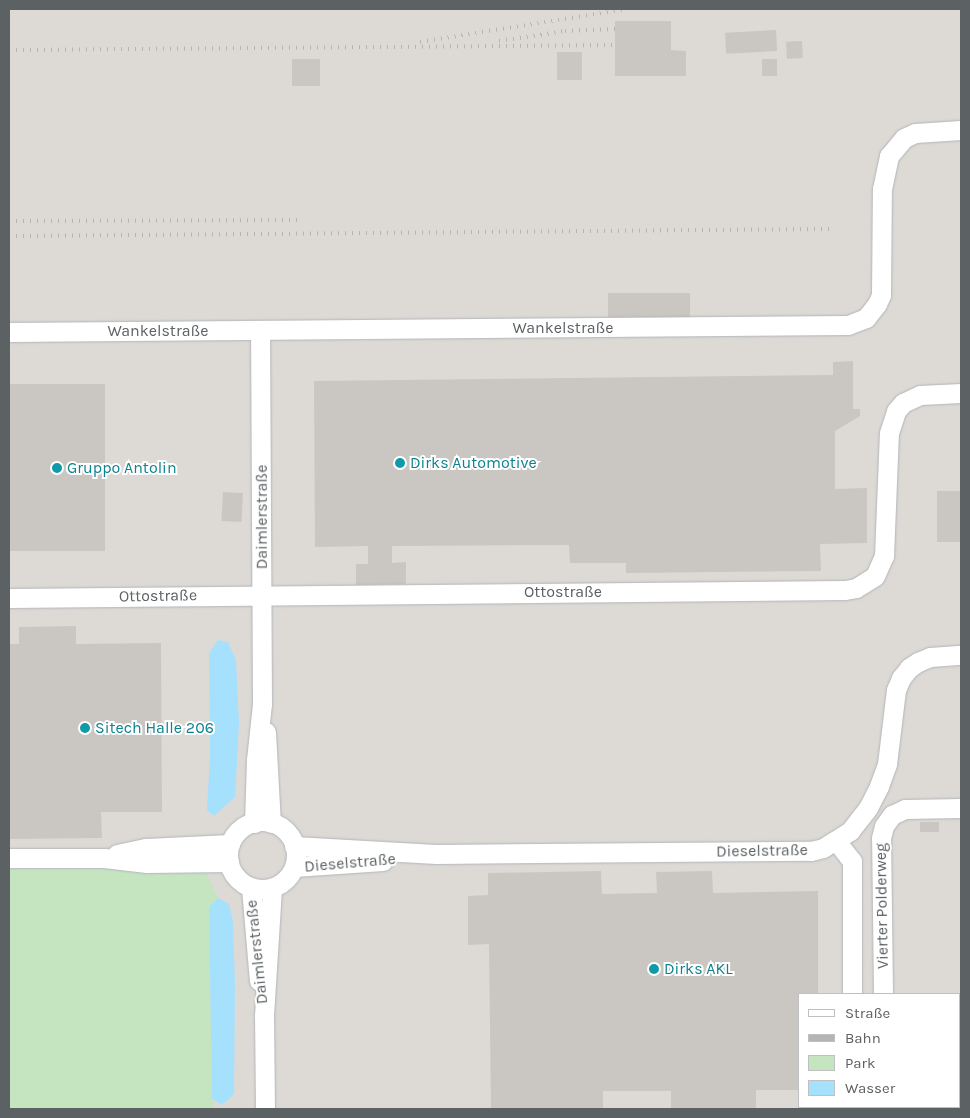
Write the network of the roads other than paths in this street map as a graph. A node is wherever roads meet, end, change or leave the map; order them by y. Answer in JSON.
{"nodes":[{"id":1,"x":961,"y":130,"type":"edge"},
{"id":2,"x":260,"y":330,"type":"junction"},
{"id":3,"x":9,"y":332,"type":"edge"},
{"id":4,"x":961,"y":393,"type":"edge"},
{"id":5,"x":262,"y":594,"type":"junction"},
{"id":6,"x":9,"y":598,"type":"edge"},
{"id":7,"x":961,"y":655,"type":"edge"},
{"id":8,"x":961,"y":808,"type":"edge"},
{"id":9,"x":263,"y":823,"type":"junction"},
{"id":10,"x":837,"y":842,"type":"junction"},
{"id":11,"x":294,"y":846,"type":"junction"},
{"id":12,"x":229,"y":853,"type":"junction"},
{"id":13,"x":436,"y":854,"type":"junction"},
{"id":14,"x":9,"y":858,"type":"edge"},
{"id":15,"x":294,"y":867,"type":"junction"},
{"id":16,"x":251,"y":888,"type":"junction"},
{"id":17,"x":272,"y":888,"type":"junction"},
{"id":18,"x":852,"y":993,"type":"edge"},
{"id":19,"x":883,"y":993,"type":"edge"},
{"id":20,"x":264,"y":1016,"type":"junction"},
{"id":21,"x":265,"y":1109,"type":"edge"}],
"edges":[{"from":1,"to":2,"type":"street","name":"Wankelstraße"},
{"from":2,"to":3,"type":"street","name":"Wankelstraße"},
{"from":2,"to":5,"type":"street","name":"Daimlerstraße"},
{"from":4,"to":5,"type":"street","name":"Ottostraße"},
{"from":5,"to":6,"type":"street","name":"Ottostraße"},
{"from":5,"to":9,"type":"street","name":"Daimlerstraße"},
{"from":7,"to":10,"type":"street","name":"Dieselstraße"},
{"from":8,"to":19,"type":"street","name":"Vierter Polderweg"},
{"from":9,"to":11,"type":"street"},
{"from":9,"to":12,"type":"street"},
{"from":10,"to":13,"type":"street","name":"Dieselstraße"},
{"from":10,"to":18,"type":"street"},
{"from":11,"to":13,"type":"street","name":"Dieselstraße"},
{"from":11,"to":15,"type":"street"},
{"from":12,"to":14,"type":"street"},
{"from":12,"to":16,"type":"street","name":"Daimlerstraße"},
{"from":13,"to":15,"type":"street","name":"Dieselstraße"},
{"from":15,"to":17,"type":"street","name":"Daimlerstraße"},
{"from":16,"to":17,"type":"street","name":"Daimlerstraße"},
{"from":16,"to":20,"type":"street","name":"Daimlerstraße"},
{"from":17,"to":20,"type":"street","name":"Daimlerstraße"},
{"from":20,"to":21,"type":"street","name":"Daimlerstraße"}]}
